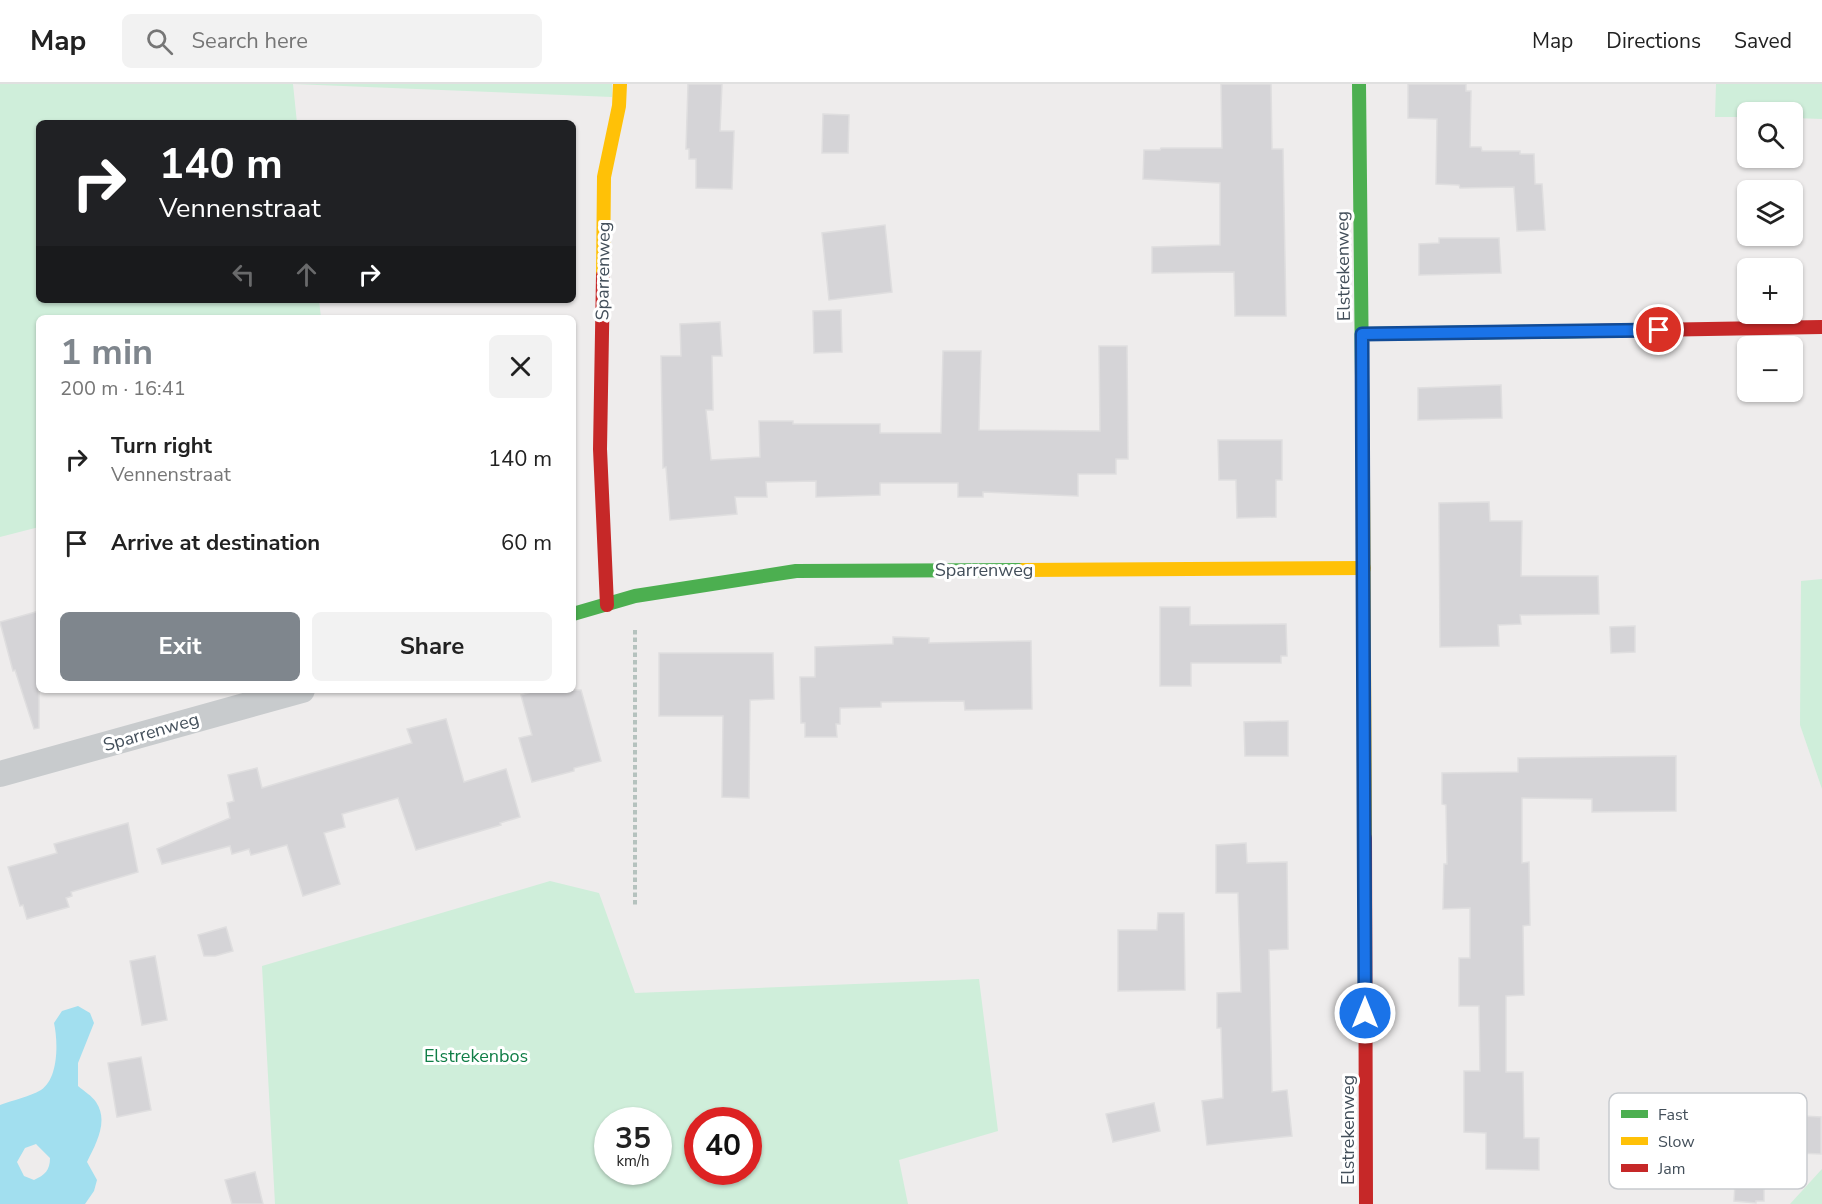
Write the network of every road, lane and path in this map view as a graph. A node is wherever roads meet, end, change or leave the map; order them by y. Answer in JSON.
{"nodes":[{"id":1,"x":620,"y":84,"type":"edge"},
{"id":2,"x":1359,"y":84,"type":"edge"},
{"id":3,"x":1822,"y":327,"type":"edge"},
{"id":4,"x":1362,"y":334,"type":"junction"},
{"id":5,"x":1364,"y":568,"type":"junction"},
{"id":6,"x":635,"y":596,"type":"junction"},
{"id":7,"x":607,"y":604,"type":"junction"},
{"id":8,"x":576,"y":613,"type":"edge"},
{"id":9,"x":291,"y":693,"type":"edge"},
{"id":10,"x":0,"y":774,"type":"edge"},
{"id":11,"x":635,"y":906,"type":"dead end"},
{"id":12,"x":1366,"y":1204,"type":"edge"}],
"edges":[{"from":1,"to":7,"type":"street","name":"Sparrenweg"},
{"from":2,"to":4,"type":"street","name":"Elstrekenweg"},
{"from":3,"to":4,"type":"street"},
{"from":4,"to":5,"type":"street","name":"Elstrekenweg"},
{"from":5,"to":6,"type":"street","name":"Sparrenweg"},
{"from":5,"to":12,"type":"street","name":"Elstrekenweg"},
{"from":6,"to":7,"type":"street","name":"Sparrenweg"},
{"from":6,"to":11,"type":"path"},
{"from":7,"to":8,"type":"street","name":"Sparrenweg"},
{"from":9,"to":10,"type":"street","name":"Sparrenweg"}]}
